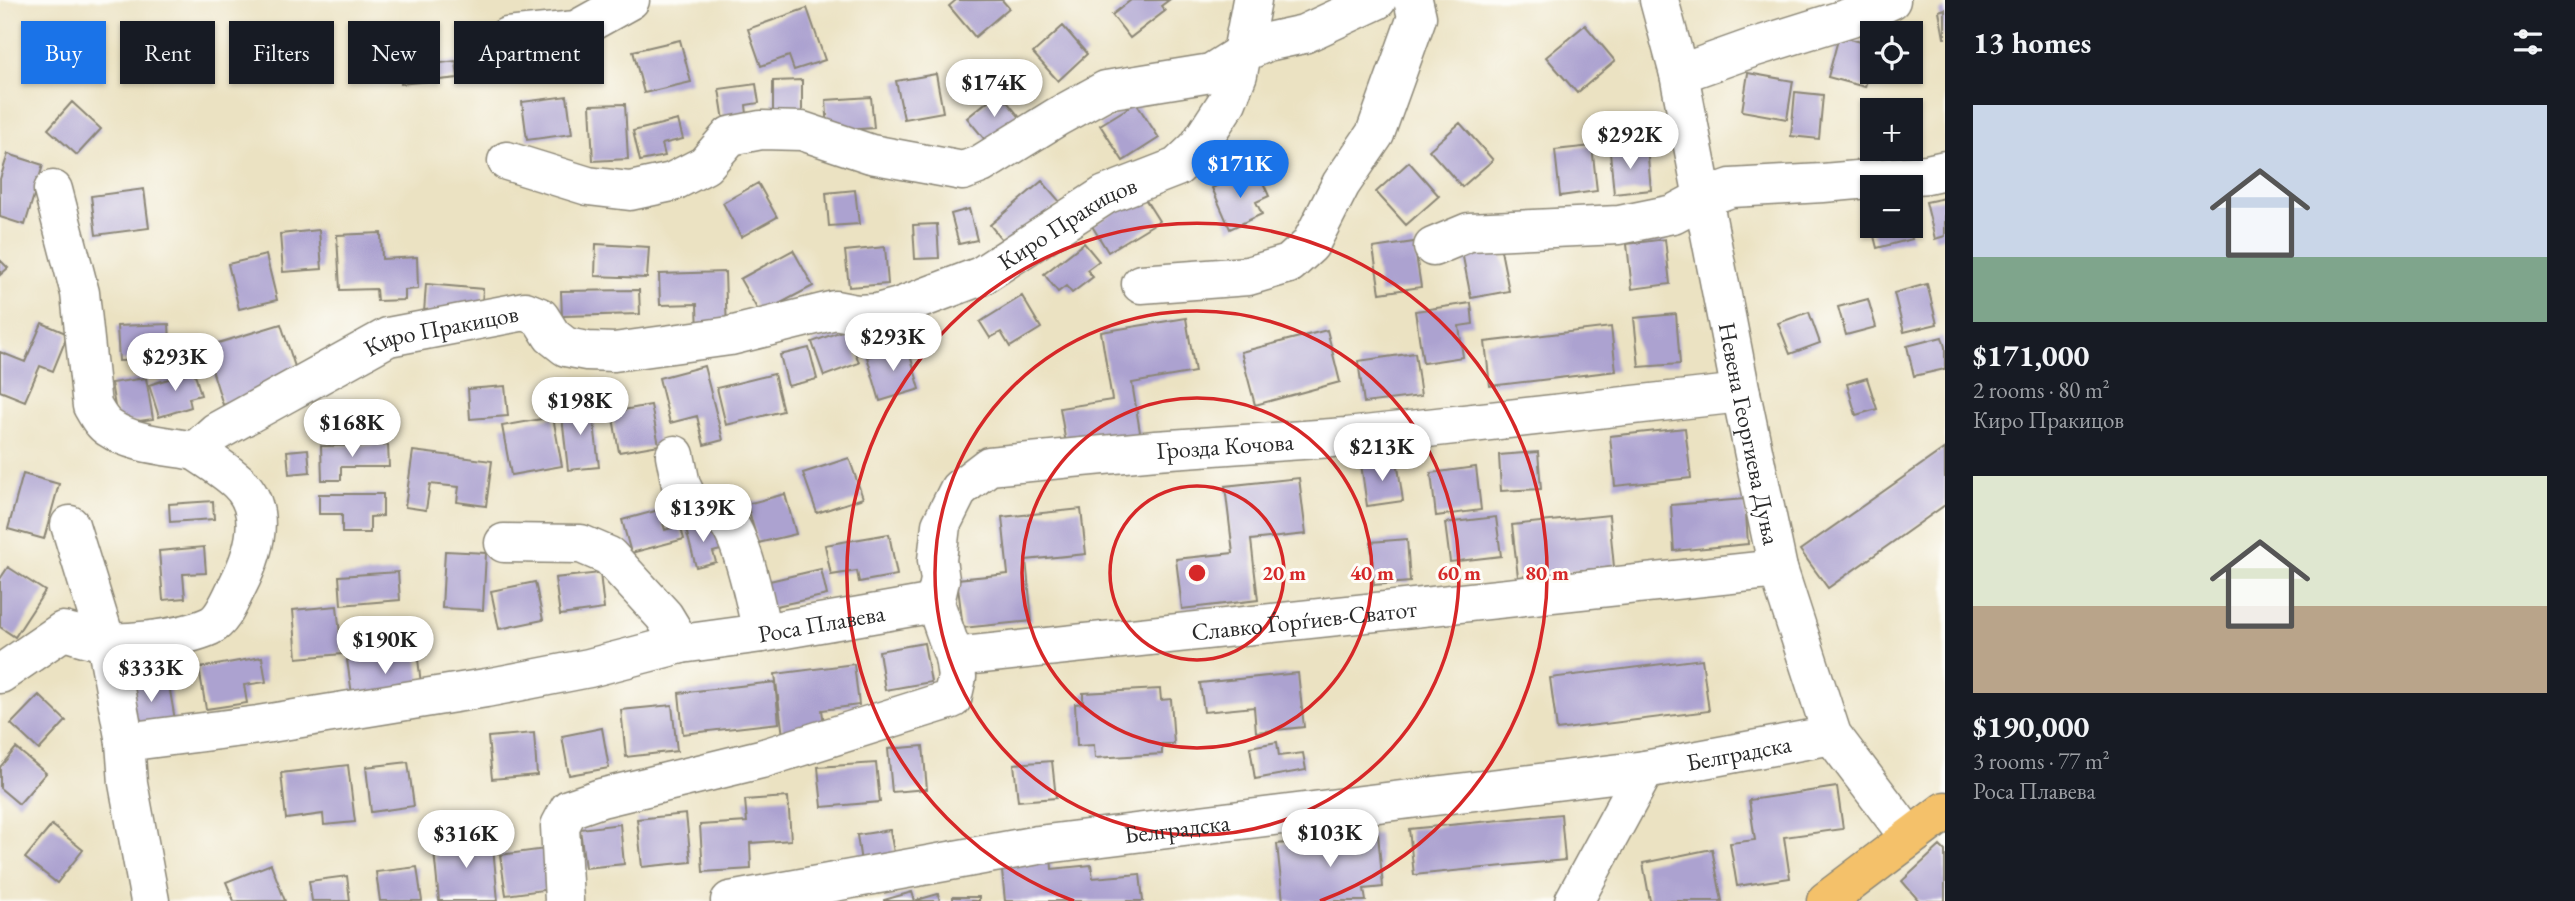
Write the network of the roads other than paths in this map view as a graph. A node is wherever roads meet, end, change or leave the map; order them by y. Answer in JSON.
{"nodes":[{"id":1,"x":630,"y":0,"type":"edge"},
{"id":2,"x":1252,"y":0,"type":"edge"},
{"id":3,"x":1377,"y":0,"type":"edge"},
{"id":4,"x":1413,"y":0,"type":"edge"},
{"id":5,"x":1659,"y":0,"type":"edge"},
{"id":6,"x":1891,"y":0,"type":"edge"},
{"id":7,"x":592,"y":21,"type":"edge"},
{"id":8,"x":1241,"y":54,"type":"junction"},
{"id":9,"x":1679,"y":74,"type":"junction"},
{"id":10,"x":507,"y":161,"type":"dead end"},
{"id":11,"x":1945,"y":170,"type":"edge"},
{"id":12,"x":53,"y":190,"type":"dead end"},
{"id":13,"x":1703,"y":198,"type":"junction"},
{"id":14,"x":1433,"y":247,"type":"dead end"},
{"id":15,"x":1142,"y":284,"type":"dead end"},
{"id":16,"x":1741,"y":393,"type":"junction"},
{"id":17,"x":205,"y":442,"type":"junction"},
{"id":18,"x":675,"y":454,"type":"dead end"},
{"id":19,"x":71,"y":525,"type":"dead end"},
{"id":20,"x":504,"y":543,"type":"dead end"},
{"id":21,"x":1779,"y":569,"type":"junction"},
{"id":22,"x":935,"y":603,"type":"junction"},
{"id":23,"x":762,"y":633,"type":"junction"},
{"id":24,"x":106,"y":642,"type":"junction"},
{"id":25,"x":681,"y":644,"type":"junction"},
{"id":26,"x":954,"y":657,"type":"junction"},
{"id":27,"x":0,"y":674,"type":"edge"},
{"id":28,"x":1832,"y":735,"type":"junction"},
{"id":29,"x":125,"y":742,"type":"junction"},
{"id":30,"x":1645,"y":770,"type":"junction"},
{"id":31,"x":1945,"y":811,"type":"edge"},
{"id":32,"x":1909,"y":837,"type":"junction"},
{"id":33,"x":150,"y":901,"type":"edge"},
{"id":34,"x":564,"y":901,"type":"edge"},
{"id":35,"x":730,"y":901,"type":"edge"},
{"id":36,"x":1574,"y":901,"type":"edge"},
{"id":37,"x":1826,"y":901,"type":"edge"}],
"edges":[{"from":1,"to":7,"type":"street"},
{"from":2,"to":8,"type":"street"},
{"from":3,"to":8,"type":"street"},
{"from":4,"to":15,"type":"street"},
{"from":5,"to":9,"type":"street","name":"Невена Георгиева Дуња"},
{"from":6,"to":9,"type":"street"},
{"from":8,"to":10,"type":"street"},
{"from":8,"to":17,"type":"street","name":"Киро Пракицов"},
{"from":9,"to":13,"type":"street","name":"Невена Георгиева Дуња"},
{"from":11,"to":13,"type":"street"},
{"from":12,"to":17,"type":"street"},
{"from":13,"to":14,"type":"street"},
{"from":13,"to":16,"type":"street","name":"Невена Георгиева Дуња"},
{"from":16,"to":21,"type":"street","name":"Невена Георгиева Дуња"},
{"from":16,"to":22,"type":"street","name":"Грозда Кочова"},
{"from":17,"to":24,"type":"street"},
{"from":18,"to":23,"type":"street"},
{"from":19,"to":24,"type":"street"},
{"from":20,"to":25,"type":"street"},
{"from":21,"to":26,"type":"street","name":"Славко Ѓорѓиев-Сватот"},
{"from":21,"to":28,"type":"street","name":"Невена Георгиева Дуња"},
{"from":22,"to":23,"type":"street","name":"Роса Плавева"},
{"from":22,"to":26,"type":"street"},
{"from":23,"to":25,"type":"street","name":"Роса Плавева"},
{"from":24,"to":27,"type":"street"},
{"from":24,"to":29,"type":"street"},
{"from":25,"to":29,"type":"street","name":"Роса Плавева"},
{"from":26,"to":34,"type":"street"},
{"from":28,"to":30,"type":"street","name":"Белградска"},
{"from":28,"to":32,"type":"street","name":"Невена Георгиева Дуња"},
{"from":29,"to":33,"type":"street"},
{"from":30,"to":35,"type":"street","name":"Белградска"},
{"from":30,"to":36,"type":"street"},
{"from":31,"to":32,"type":"main road"},
{"from":32,"to":37,"type":"main road"}]}
